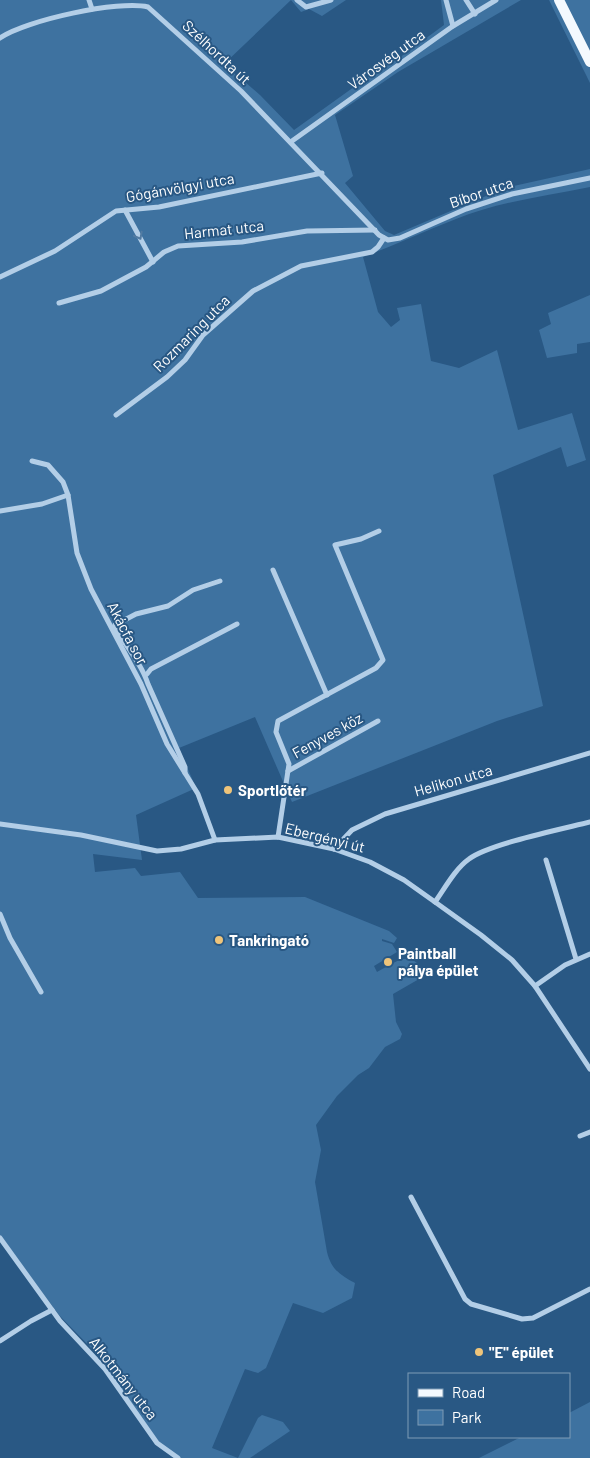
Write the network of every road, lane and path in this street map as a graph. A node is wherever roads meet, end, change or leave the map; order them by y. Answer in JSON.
{"nodes":[{"id":1,"x":89,"y":0,"type":"edge"},
{"id":2,"x":297,"y":0,"type":"edge"},
{"id":3,"x":331,"y":0,"type":"edge"},
{"id":4,"x":446,"y":0,"type":"edge"},
{"id":5,"x":466,"y":0,"type":"edge"},
{"id":6,"x":496,"y":0,"type":"edge"},
{"id":7,"x":559,"y":0,"type":"edge"},
{"id":8,"x":92,"y":9,"type":"junction"},
{"id":9,"x":475,"y":14,"type":"junction"},
{"id":10,"x":453,"y":26,"type":"junction"},
{"id":11,"x":0,"y":38,"type":"edge"},
{"id":12,"x":590,"y":62,"type":"edge"},
{"id":13,"x":292,"y":141,"type":"junction"},
{"id":14,"x":322,"y":173,"type":"junction"},
{"id":15,"x":590,"y":178,"type":"edge"},
{"id":16,"x":125,"y":210,"type":"junction"},
{"id":17,"x":375,"y":230,"type":"junction"},
{"id":18,"x":384,"y":238,"type":"junction"},
{"id":19,"x":153,"y":262,"type":"junction"},
{"id":20,"x":0,"y":277,"type":"edge"},
{"id":21,"x":60,"y":303,"type":"dead end"},
{"id":22,"x":116,"y":415,"type":"dead end"},
{"id":23,"x":32,"y":461,"type":"dead end"},
{"id":24,"x":68,"y":495,"type":"junction"},
{"id":25,"x":0,"y":511,"type":"edge"},
{"id":26,"x":379,"y":530,"type":"dead end"},
{"id":27,"x":273,"y":570,"type":"dead end"},
{"id":28,"x":220,"y":581,"type":"dead end"},
{"id":29,"x":237,"y":624,"type":"dead end"},
{"id":30,"x":147,"y":674,"type":"junction"},
{"id":31,"x":327,"y":695,"type":"junction"},
{"id":32,"x":378,"y":721,"type":"dead end"},
{"id":33,"x":590,"y":753,"type":"edge"},
{"id":34,"x":288,"y":771,"type":"junction"},
{"id":35,"x":185,"y":773,"type":"junction"},
{"id":36,"x":590,"y":822,"type":"edge"},
{"id":37,"x":0,"y":824,"type":"edge"},
{"id":38,"x":278,"y":837,"type":"junction"},
{"id":39,"x":215,"y":840,"type":"junction"},
{"id":40,"x":334,"y":849,"type":"junction"},
{"id":41,"x":546,"y":860,"type":"dead end"},
{"id":42,"x":435,"y":902,"type":"junction"},
{"id":43,"x":0,"y":914,"type":"edge"},
{"id":44,"x":590,"y":954,"type":"edge"},
{"id":45,"x":576,"y":959,"type":"junction"},
{"id":46,"x":535,"y":986,"type":"junction"},
{"id":47,"x":41,"y":992,"type":"dead end"},
{"id":48,"x":590,"y":1069,"type":"edge"},
{"id":49,"x":590,"y":1132,"type":"edge"},
{"id":50,"x":580,"y":1136,"type":"dead end"},
{"id":51,"x":411,"y":1197,"type":"dead end"},
{"id":52,"x":0,"y":1238,"type":"edge"},
{"id":53,"x":590,"y":1289,"type":"edge"},
{"id":54,"x":52,"y":1310,"type":"junction"},
{"id":55,"x":0,"y":1341,"type":"edge"},
{"id":56,"x":178,"y":1458,"type":"edge"}],
"edges":[{"from":1,"to":8,"type":"street"},
{"from":2,"to":3,"type":"street"},
{"from":4,"to":10,"type":"street"},
{"from":5,"to":9,"type":"street"},
{"from":6,"to":9,"type":"street","name":"Városvég utca"},
{"from":7,"to":12,"type":"main road"},
{"from":8,"to":11,"type":"street","name":"Szélhordta út"},
{"from":8,"to":13,"type":"street","name":"Szélhordta út"},
{"from":9,"to":10,"type":"street","name":"Városvég utca"},
{"from":10,"to":13,"type":"street","name":"Városvég utca"},
{"from":13,"to":14,"type":"street"},
{"from":14,"to":16,"type":"street","name":"Gógánvölgyi utca"},
{"from":14,"to":17,"type":"street"},
{"from":15,"to":18,"type":"street","name":"Bíbor utca"},
{"from":16,"to":19,"type":"street","one_way":true},
{"from":16,"to":20,"type":"street","name":"Gógánvölgyi utca"},
{"from":17,"to":18,"type":"street"},
{"from":17,"to":19,"type":"street","name":"Harmat utca"},
{"from":18,"to":22,"type":"street","name":"Rozmaring utca"},
{"from":19,"to":21,"type":"street","name":"Harmat utca"},
{"from":23,"to":24,"type":"street"},
{"from":24,"to":25,"type":"street"},
{"from":24,"to":35,"type":"street","name":"Akácfa sor"},
{"from":26,"to":31,"type":"street"},
{"from":27,"to":31,"type":"street"},
{"from":28,"to":30,"type":"street"},
{"from":29,"to":30,"type":"street"},
{"from":30,"to":35,"type":"street"},
{"from":31,"to":34,"type":"street"},
{"from":32,"to":34,"type":"street","name":"Fenyves köz"},
{"from":33,"to":40,"type":"street","name":"Helikon utca"},
{"from":34,"to":38,"type":"street"},
{"from":35,"to":39,"type":"street","name":"Akácfa sor"},
{"from":36,"to":42,"type":"street"},
{"from":37,"to":39,"type":"street","name":"Ebergényi út"},
{"from":38,"to":39,"type":"street","name":"Ebergényi út"},
{"from":38,"to":40,"type":"street","name":"Ebergényi út"},
{"from":40,"to":42,"type":"street","name":"Ebergényi út"},
{"from":41,"to":45,"type":"street"},
{"from":42,"to":46,"type":"street","name":"Ebergényi út"},
{"from":43,"to":47,"type":"street"},
{"from":44,"to":45,"type":"street"},
{"from":45,"to":46,"type":"street"},
{"from":46,"to":48,"type":"street","name":"Ebergényi út"},
{"from":49,"to":50,"type":"street"},
{"from":51,"to":53,"type":"street"},
{"from":52,"to":54,"type":"street","name":"Alkotmány utca"},
{"from":54,"to":55,"type":"street"},
{"from":54,"to":56,"type":"street","name":"Alkotmány utca"}]}
